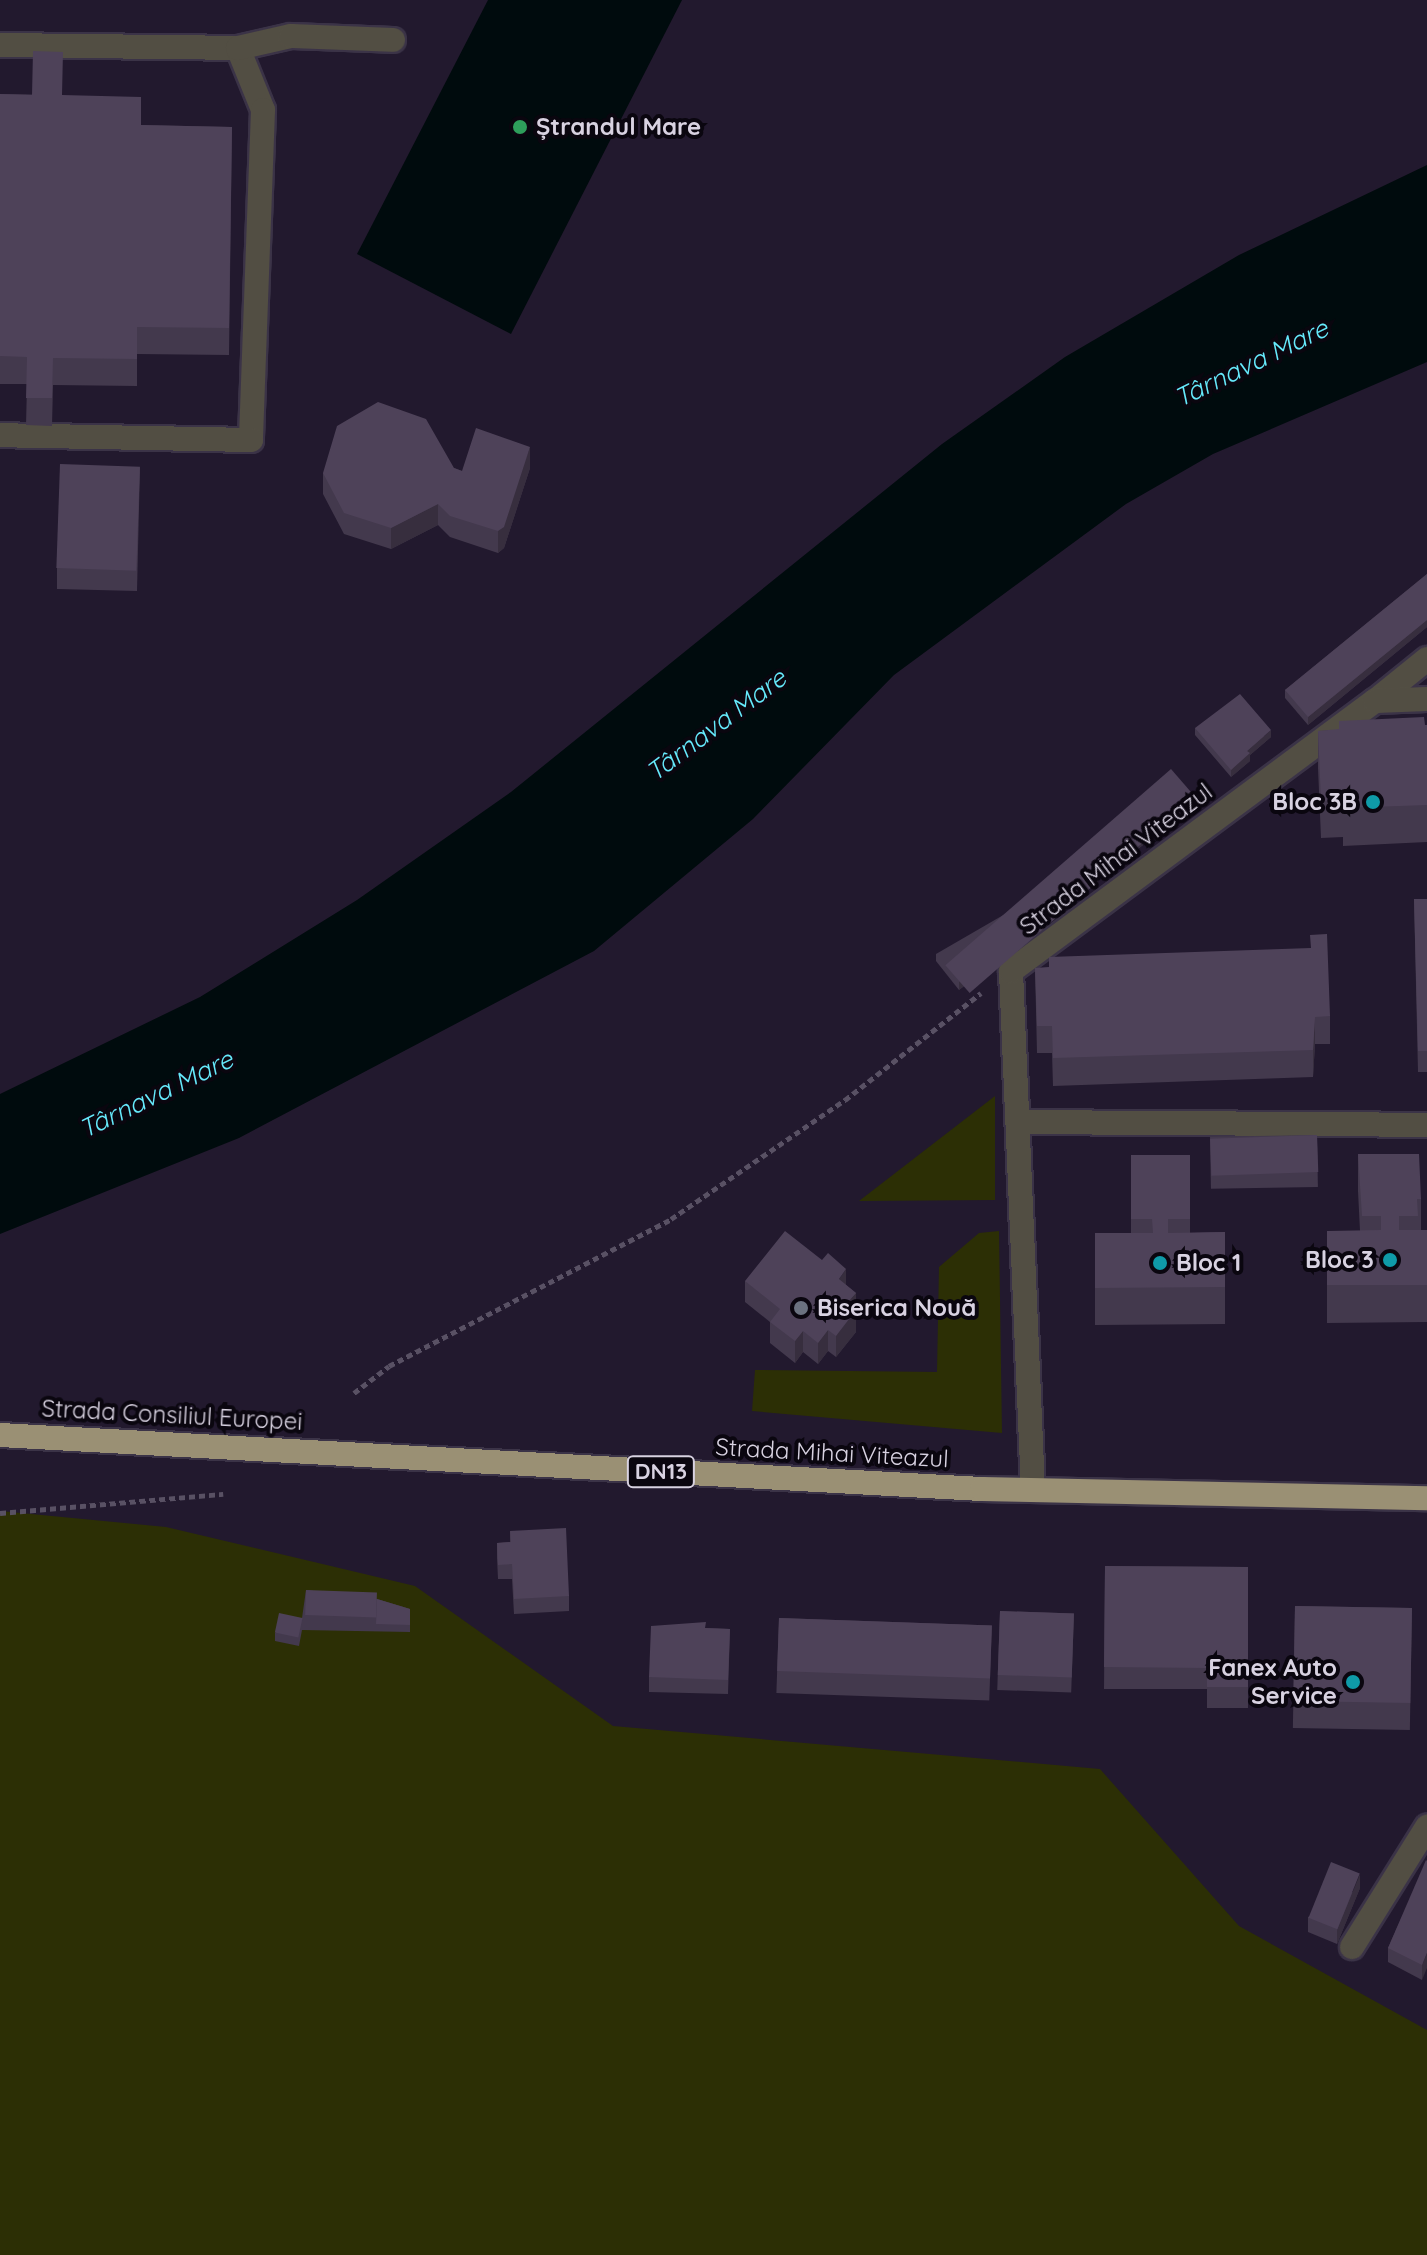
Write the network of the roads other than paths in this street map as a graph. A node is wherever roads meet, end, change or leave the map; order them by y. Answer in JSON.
{"nodes":[{"id":1,"x":393,"y":40,"type":"dead end"},
{"id":2,"x":0,"y":45,"type":"edge"},
{"id":3,"x":238,"y":48,"type":"junction"},
{"id":4,"x":0,"y":435,"type":"edge"},
{"id":5,"x":1427,"y":659,"type":"edge"},
{"id":6,"x":1427,"y":699,"type":"edge"},
{"id":7,"x":1375,"y":701,"type":"junction"},
{"id":8,"x":1019,"y":1122,"type":"junction"},
{"id":9,"x":1427,"y":1125,"type":"edge"},
{"id":10,"x":0,"y":1435,"type":"edge"},
{"id":11,"x":340,"y":1453,"type":"joint"},
{"id":12,"x":1033,"y":1490,"type":"junction"},
{"id":13,"x":1427,"y":1498,"type":"edge"},
{"id":14,"x":1427,"y":1827,"type":"edge"},
{"id":15,"x":1352,"y":1947,"type":"dead end"}],
"edges":[{"from":1,"to":3,"type":"street"},
{"from":2,"to":3,"type":"street"},
{"from":3,"to":4,"type":"street"},
{"from":5,"to":7,"type":"street","name":"Strada Mihai Viteazul"},
{"from":6,"to":7,"type":"street"},
{"from":7,"to":8,"type":"street","name":"Strada Mihai Viteazul"},
{"from":8,"to":9,"type":"street"},
{"from":8,"to":12,"type":"street"},
{"from":10,"to":11,"type":"highway","name":"Strada Consiliul Europei","number":"DN13"},
{"from":11,"to":12,"type":"highway","name":"Strada Mihai Viteazul","number":"DN13"},
{"from":12,"to":13,"type":"highway","name":"Strada Mihai Viteazul","number":"DN13"},
{"from":14,"to":15,"type":"street"}]}
